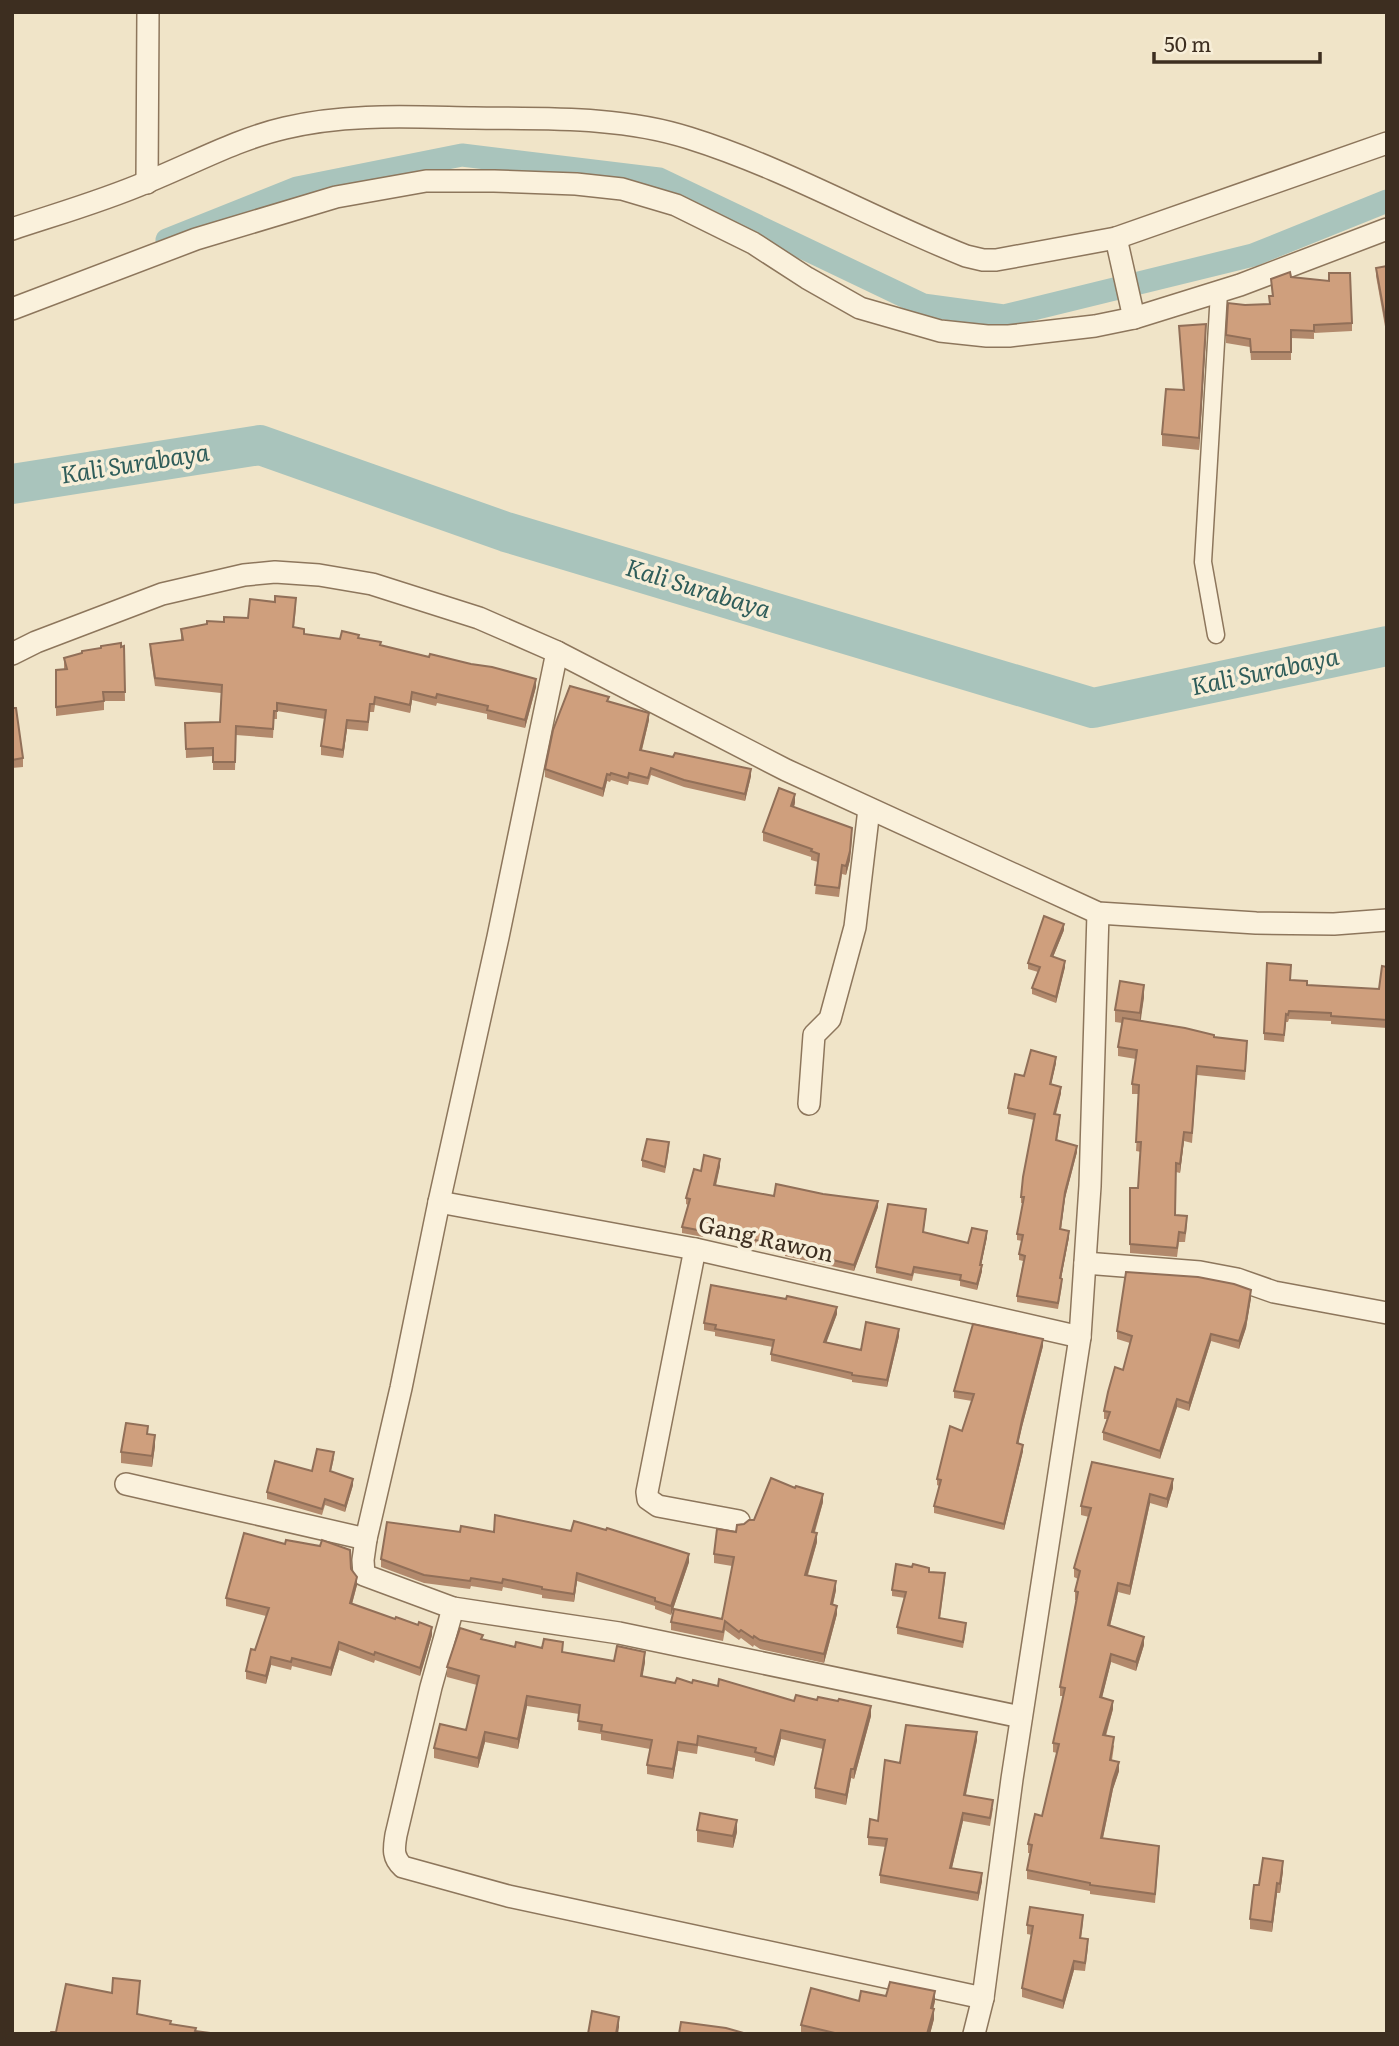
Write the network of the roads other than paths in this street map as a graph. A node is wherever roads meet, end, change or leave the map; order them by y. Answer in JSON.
{"nodes":[{"id":1,"x":148,"y":12,"type":"edge"},
{"id":2,"x":1387,"y":143,"type":"edge"},
{"id":3,"x":147,"y":183,"type":"junction"},
{"id":4,"x":12,"y":229,"type":"edge"},
{"id":5,"x":1387,"y":229,"type":"edge"},
{"id":6,"x":1117,"y":245,"type":"junction"},
{"id":7,"x":1219,"y":292,"type":"junction"},
{"id":8,"x":12,"y":309,"type":"edge"},
{"id":9,"x":1132,"y":309,"type":"junction"},
{"id":10,"x":1216,"y":635,"type":"dead end"},
{"id":11,"x":557,"y":652,"type":"junction"},
{"id":12,"x":12,"y":654,"type":"edge"},
{"id":13,"x":869,"y":809,"type":"junction"},
{"id":14,"x":1097,"y":913,"type":"junction"},
{"id":15,"x":1387,"y":920,"type":"edge"},
{"id":16,"x":809,"y":1104,"type":"dead end"},
{"id":17,"x":439,"y":1202,"type":"junction"},
{"id":18,"x":695,"y":1249,"type":"junction"},
{"id":19,"x":1085,"y":1263,"type":"junction"},
{"id":20,"x":1387,"y":1313,"type":"edge"},
{"id":21,"x":1080,"y":1337,"type":"junction"},
{"id":22,"x":126,"y":1484,"type":"dead end"},
{"id":23,"x":739,"y":1521,"type":"dead end"},
{"id":24,"x":366,"y":1539,"type":"junction"},
{"id":25,"x":453,"y":1608,"type":"junction"},
{"id":26,"x":1021,"y":1717,"type":"junction"},
{"id":27,"x":983,"y":1998,"type":"junction"},
{"id":28,"x":974,"y":2034,"type":"edge"}],
"edges":[{"from":1,"to":3,"type":"street"},
{"from":2,"to":6,"type":"street"},
{"from":3,"to":4,"type":"street"},
{"from":3,"to":6,"type":"street"},
{"from":5,"to":7,"type":"street"},
{"from":6,"to":9,"type":"street"},
{"from":7,"to":9,"type":"street"},
{"from":7,"to":10,"type":"street"},
{"from":8,"to":9,"type":"street"},
{"from":11,"to":12,"type":"street"},
{"from":11,"to":13,"type":"street"},
{"from":11,"to":17,"type":"street"},
{"from":13,"to":14,"type":"street"},
{"from":13,"to":16,"type":"street"},
{"from":14,"to":15,"type":"street"},
{"from":14,"to":19,"type":"street"},
{"from":17,"to":18,"type":"street","name":"Gang Rawon"},
{"from":17,"to":24,"type":"street"},
{"from":18,"to":21,"type":"street","name":"Gang Rawon"},
{"from":18,"to":23,"type":"street"},
{"from":19,"to":20,"type":"street"},
{"from":19,"to":21,"type":"street"},
{"from":21,"to":26,"type":"street"},
{"from":22,"to":24,"type":"street"},
{"from":24,"to":25,"type":"street"},
{"from":25,"to":26,"type":"street"},
{"from":25,"to":27,"type":"street"},
{"from":26,"to":27,"type":"street"},
{"from":27,"to":28,"type":"street"}]}
